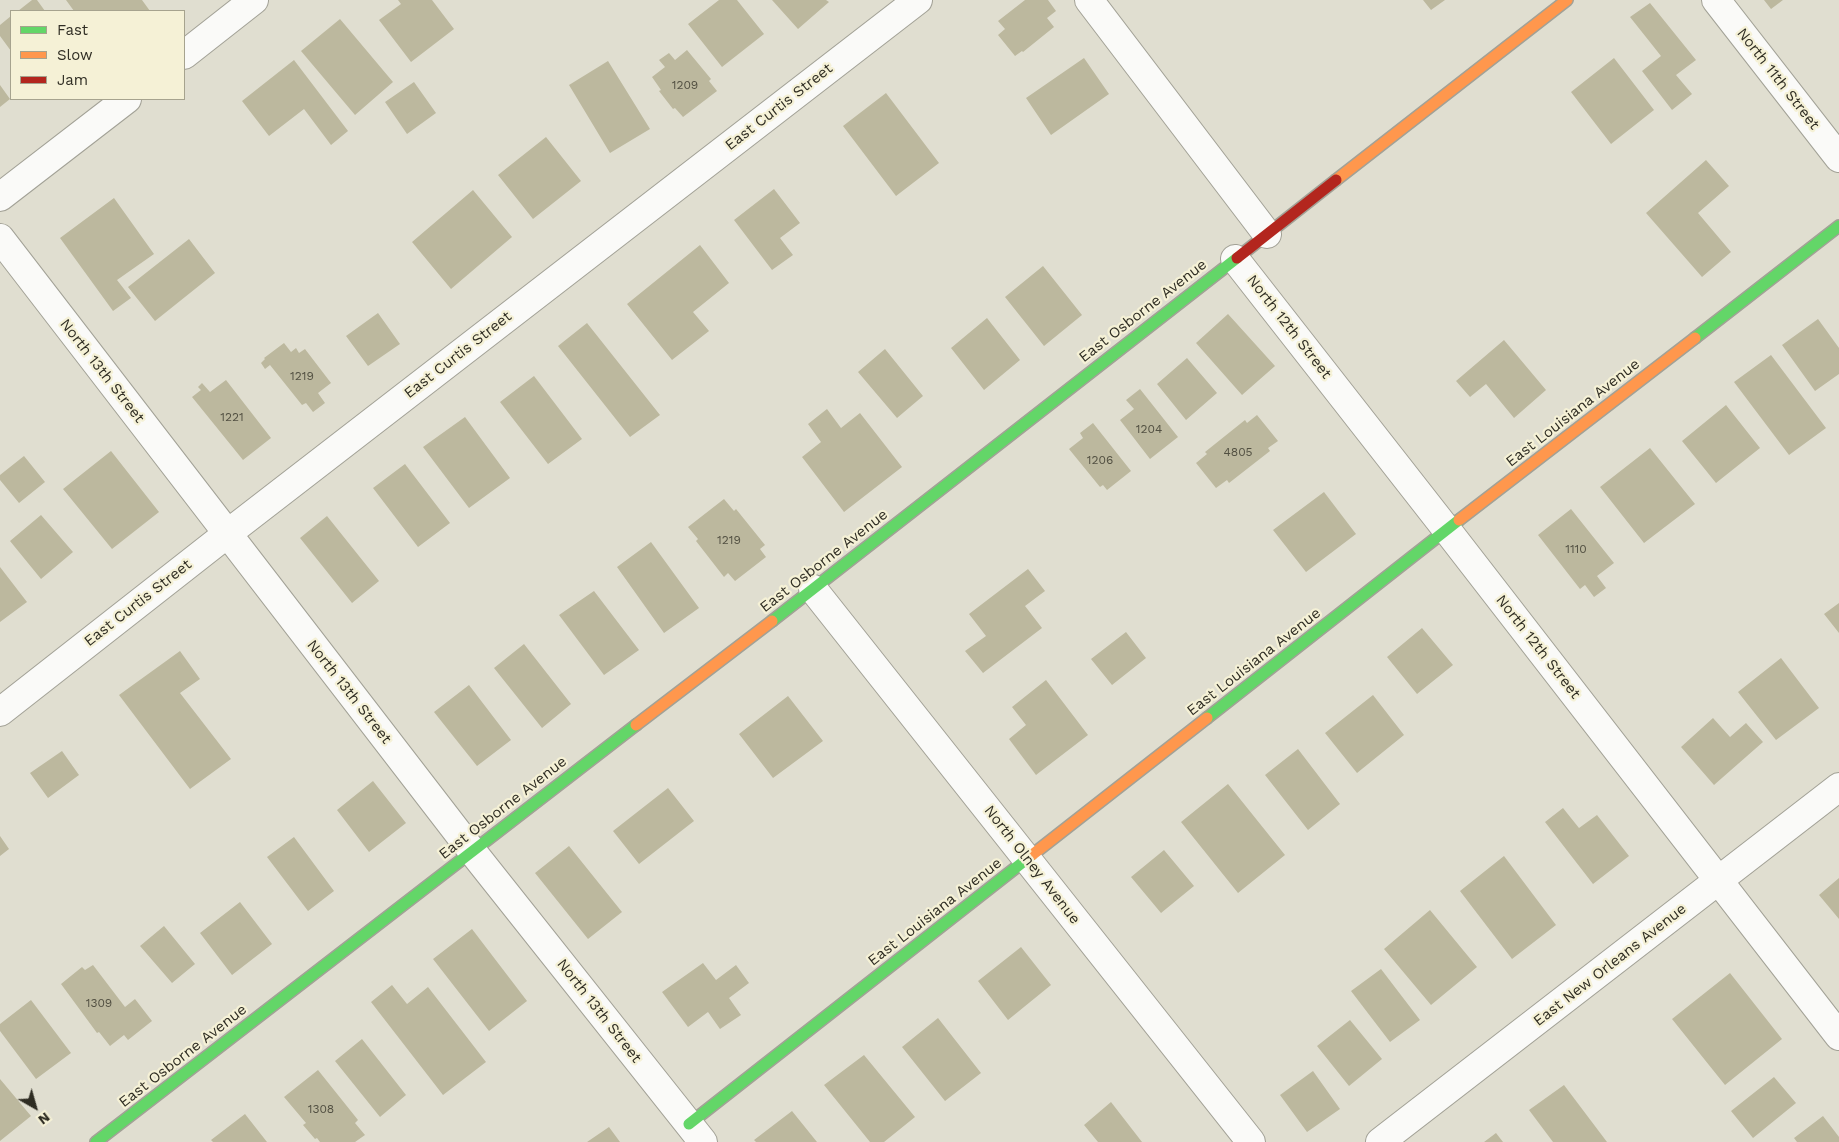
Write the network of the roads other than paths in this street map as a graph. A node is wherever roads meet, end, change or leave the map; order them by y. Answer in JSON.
{"nodes":[{"id":1,"x":254,"y":0,"type":"edge"},
{"id":2,"x":918,"y":0,"type":"edge"},
{"id":3,"x":1089,"y":0,"type":"edge"},
{"id":4,"x":1567,"y":0,"type":"edge"},
{"id":5,"x":1716,"y":0,"type":"edge"},
{"id":6,"x":185,"y":54,"type":"edge"},
{"id":7,"x":126,"y":100,"type":"edge"},
{"id":8,"x":1839,"y":158,"type":"edge"},
{"id":9,"x":0,"y":197,"type":"edge"},
{"id":10,"x":1839,"y":226,"type":"edge"},
{"id":11,"x":1267,"y":234,"type":"junction"},
{"id":12,"x":0,"y":238,"type":"edge"},
{"id":13,"x":1235,"y":259,"type":"junction"},
{"id":14,"x":1447,"y":530,"type":"junction"},
{"id":15,"x":227,"y":534,"type":"junction"},
{"id":16,"x":812,"y":589,"type":"junction"},
{"id":17,"x":0,"y":712,"type":"edge"},
{"id":18,"x":1839,"y":786,"type":"edge"},
{"id":19,"x":472,"y":850,"type":"junction"},
{"id":20,"x":1026,"y":858,"type":"junction"},
{"id":21,"x":1718,"y":881,"type":"junction"},
{"id":22,"x":1839,"y":1036,"type":"edge"},
{"id":23,"x":696,"y":1133,"type":"edge"},
{"id":24,"x":96,"y":1142,"type":"edge"},
{"id":25,"x":1250,"y":1142,"type":"edge"},
{"id":26,"x":1380,"y":1142,"type":"edge"}],
"edges":[{"from":1,"to":6,"type":"street"},
{"from":2,"to":15,"type":"street","name":"East Curtis Street"},
{"from":3,"to":11,"type":"street"},
{"from":4,"to":11,"type":"street","name":"East Osborne Avenue"},
{"from":5,"to":8,"type":"street","name":"North 11th Street"},
{"from":7,"to":9,"type":"street"},
{"from":10,"to":14,"type":"street","name":"East Louisiana Avenue"},
{"from":11,"to":13,"type":"street","name":"East Osborne Avenue"},
{"from":12,"to":15,"type":"street","name":"North 13th Street"},
{"from":13,"to":14,"type":"street","name":"North 12th Street"},
{"from":13,"to":16,"type":"street","name":"East Osborne Avenue"},
{"from":14,"to":20,"type":"street","name":"East Louisiana Avenue"},
{"from":14,"to":21,"type":"street","name":"North 12th Street"},
{"from":15,"to":17,"type":"street","name":"East Curtis Street"},
{"from":15,"to":19,"type":"street","name":"North 13th Street"},
{"from":16,"to":19,"type":"street","name":"East Osborne Avenue"},
{"from":16,"to":20,"type":"street","name":"North Olney Avenue"},
{"from":18,"to":21,"type":"street","name":"East New Orleans Avenue"},
{"from":19,"to":23,"type":"street","name":"North 13th Street"},
{"from":19,"to":24,"type":"street","name":"East Osborne Avenue"},
{"from":20,"to":23,"type":"street","name":"East Louisiana Avenue"},
{"from":20,"to":25,"type":"street","name":"North Olney Avenue"},
{"from":21,"to":22,"type":"street","name":"North 12th Street"},
{"from":21,"to":26,"type":"street","name":"East New Orleans Avenue"}]}
